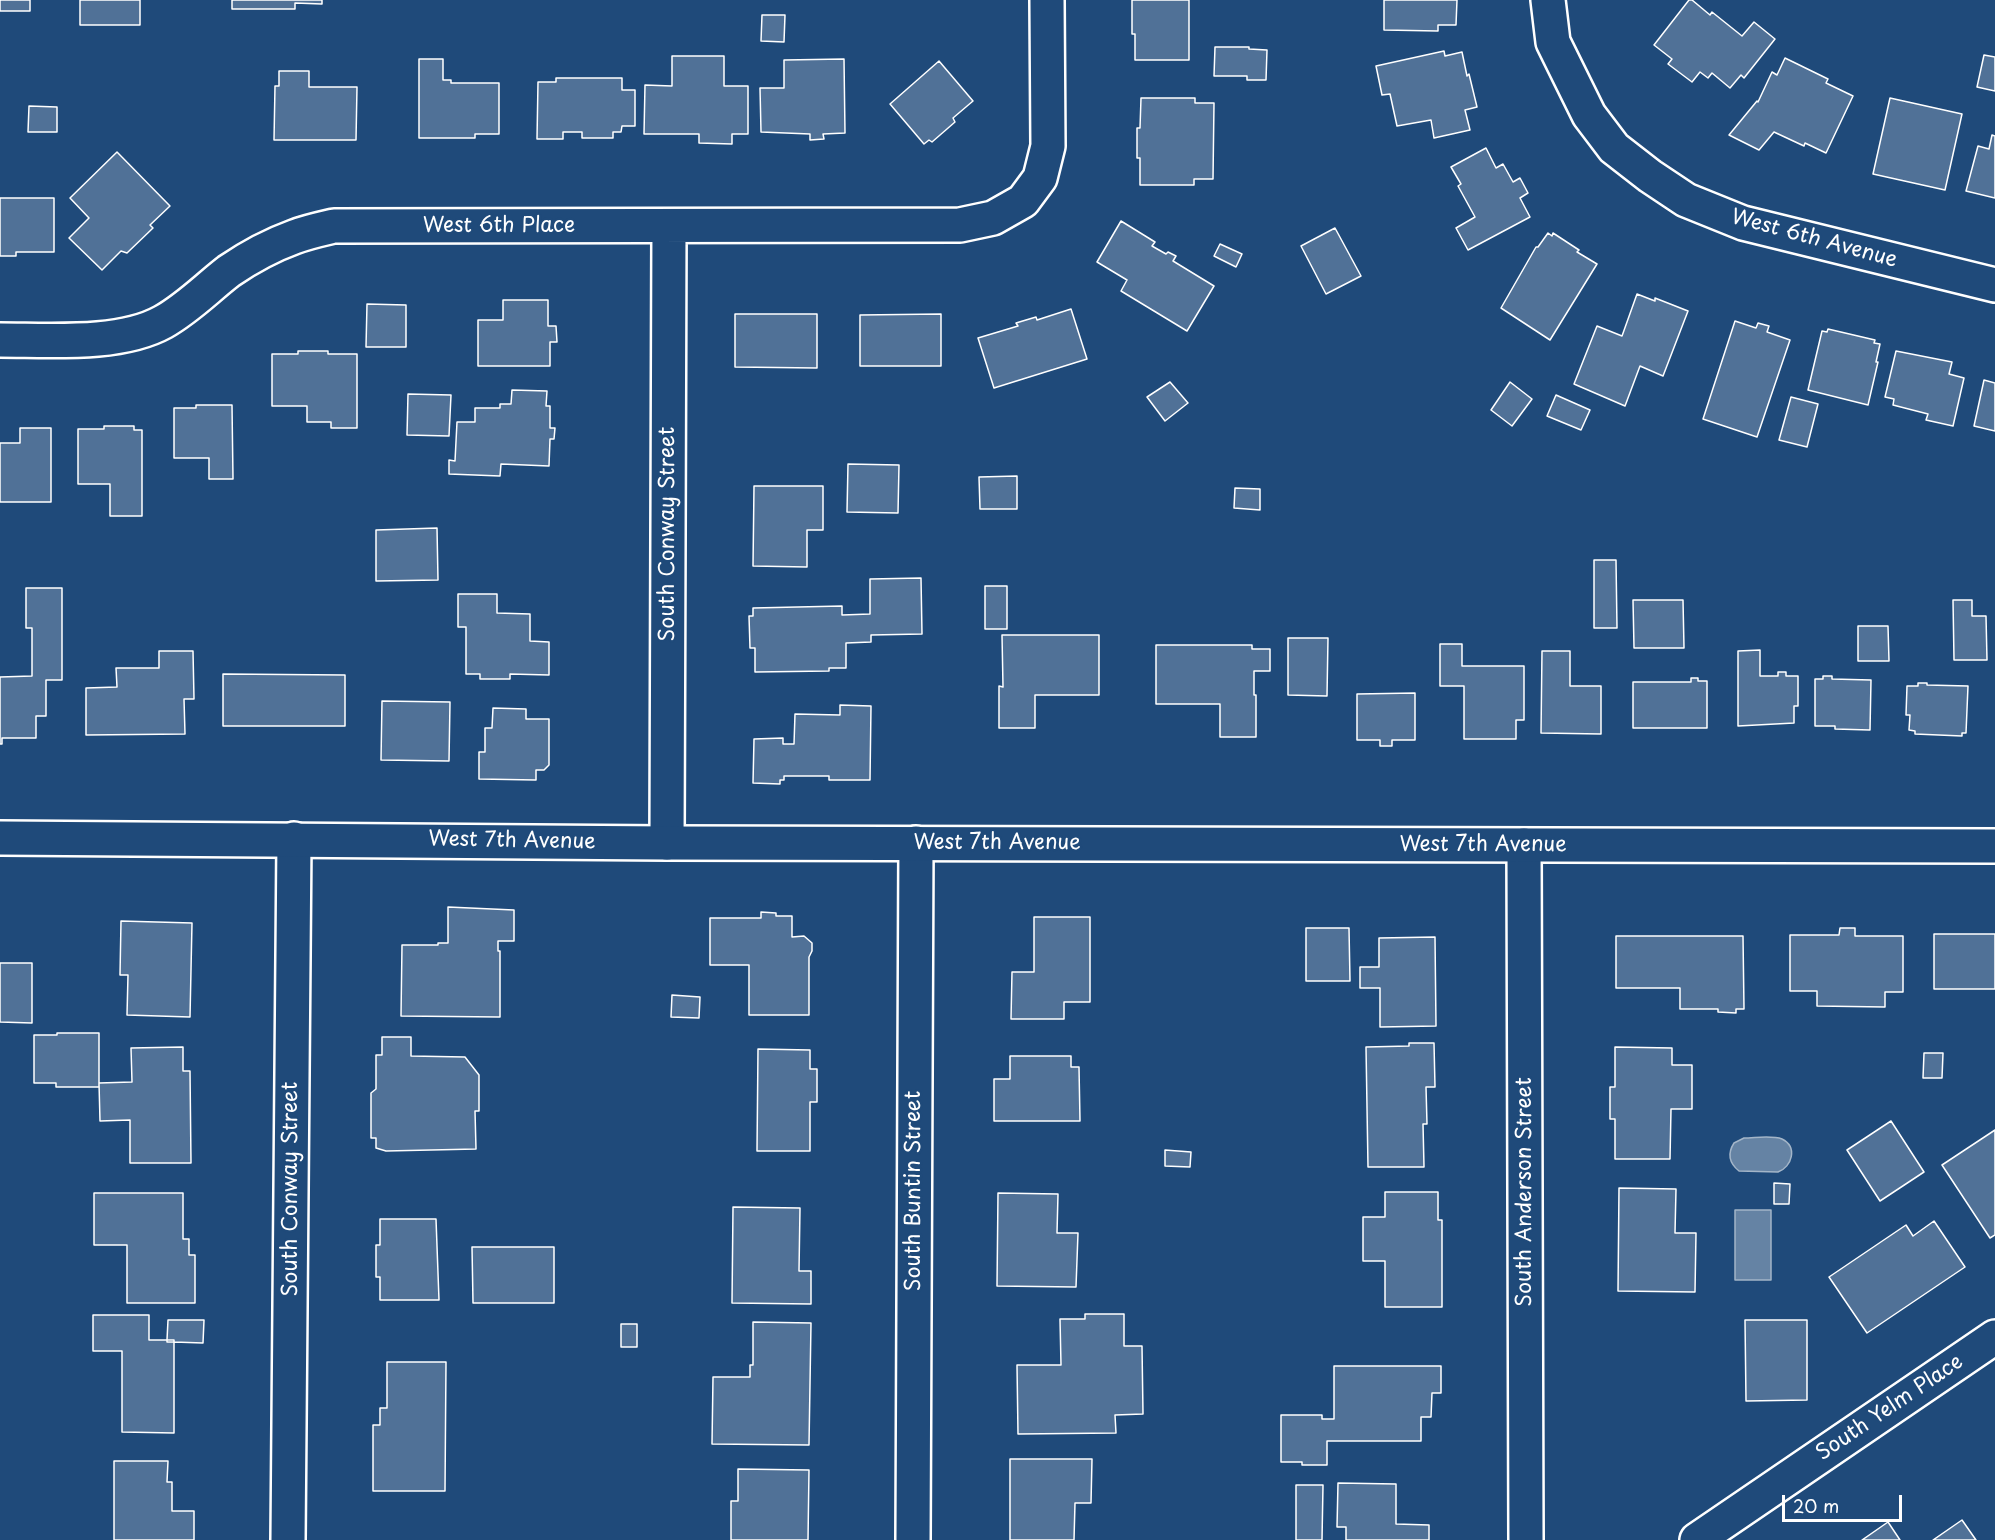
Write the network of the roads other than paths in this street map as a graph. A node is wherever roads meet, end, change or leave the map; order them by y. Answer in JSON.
{"nodes":[{"id":1,"x":1047,"y":0,"type":"edge"},
{"id":2,"x":1548,"y":0,"type":"edge"},
{"id":3,"x":669,"y":226,"type":"junction"},
{"id":4,"x":1995,"y":285,"type":"edge"},
{"id":5,"x":0,"y":340,"type":"edge"},
{"id":6,"x":0,"y":838,"type":"edge"},
{"id":7,"x":294,"y":839,"type":"junction"},
{"id":8,"x":667,"y":843,"type":"junction"},
{"id":9,"x":916,"y":843,"type":"junction"},
{"id":10,"x":1524,"y":845,"type":"junction"},
{"id":11,"x":1995,"y":846,"type":"edge"},
{"id":12,"x":1995,"y":1337,"type":"edge"},
{"id":13,"x":288,"y":1540,"type":"edge"},
{"id":14,"x":913,"y":1540,"type":"edge"},
{"id":15,"x":1526,"y":1540,"type":"edge"},
{"id":16,"x":1697,"y":1540,"type":"edge"}],
"edges":[{"from":1,"to":3,"type":"street","name":"West 6th Place"},
{"from":2,"to":4,"type":"street","name":"West 6th Avenue"},
{"from":3,"to":5,"type":"street","name":"West 6th Place"},
{"from":3,"to":8,"type":"street","name":"South Conway Street"},
{"from":6,"to":7,"type":"street","name":"West 7th Avenue"},
{"from":7,"to":8,"type":"street","name":"West 7th Avenue"},
{"from":7,"to":13,"type":"street","name":"South Conway Street"},
{"from":8,"to":9,"type":"street","name":"West 7th Avenue"},
{"from":9,"to":10,"type":"street","name":"West 7th Avenue"},
{"from":9,"to":14,"type":"street","name":"South Buntin Street"},
{"from":10,"to":11,"type":"street","name":"West 7th Avenue"},
{"from":10,"to":15,"type":"street","name":"South Anderson Street"},
{"from":12,"to":16,"type":"street","name":"South Yelm Place"}]}
